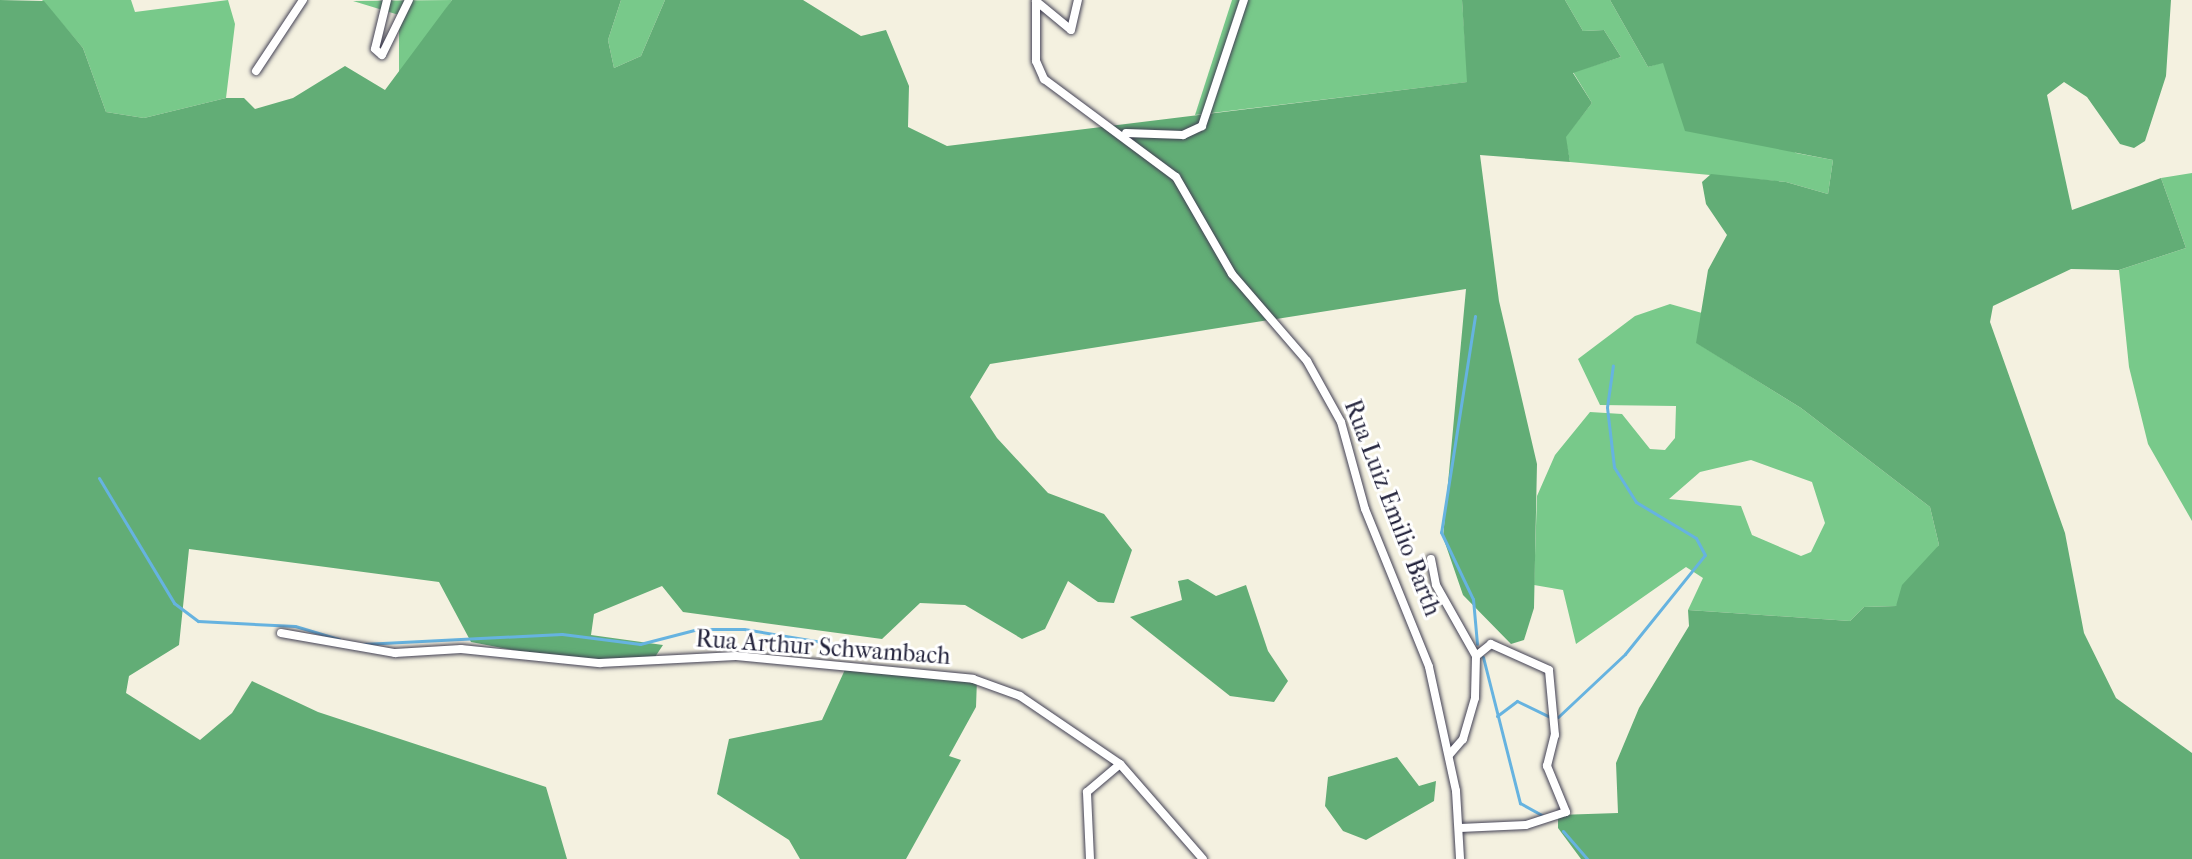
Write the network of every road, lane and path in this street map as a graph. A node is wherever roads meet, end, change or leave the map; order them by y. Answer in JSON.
{"nodes":[{"id":1,"x":303,"y":0,"type":"edge"},
{"id":2,"x":387,"y":0,"type":"edge"},
{"id":3,"x":409,"y":0,"type":"edge"},
{"id":4,"x":1078,"y":0,"type":"edge"},
{"id":5,"x":1244,"y":0,"type":"edge"},
{"id":6,"x":1036,"y":1,"type":"edge"},
{"id":7,"x":256,"y":71,"type":"dead end"},
{"id":8,"x":1126,"y":133,"type":"junction"},
{"id":9,"x":1431,"y":559,"type":"dead end"},
{"id":10,"x":281,"y":633,"type":"dead end"},
{"id":11,"x":1476,"y":656,"type":"junction"},
{"id":12,"x":1449,"y":755,"type":"junction"},
{"id":13,"x":1120,"y":764,"type":"junction"},
{"id":14,"x":1460,"y":828,"type":"junction"},
{"id":15,"x":1090,"y":859,"type":"edge"},
{"id":16,"x":1203,"y":859,"type":"edge"},
{"id":17,"x":1460,"y":859,"type":"edge"}],
"edges":[{"from":1,"to":7,"type":"street"},
{"from":2,"to":3,"type":"street"},
{"from":4,"to":6,"type":"street"},
{"from":5,"to":8,"type":"street"},
{"from":6,"to":8,"type":"street","name":"Rua Luiz Emilio Barth"},
{"from":8,"to":12,"type":"street","name":"Rua Luiz Emilio Barth"},
{"from":9,"to":11,"type":"street"},
{"from":10,"to":13,"type":"street","name":"Rua Arthur Schwambach"},
{"from":11,"to":12,"type":"street"},
{"from":11,"to":14,"type":"street"},
{"from":12,"to":14,"type":"street"},
{"from":13,"to":15,"type":"street"},
{"from":13,"to":16,"type":"street","name":"Rua Arthur Schwambach"},
{"from":14,"to":17,"type":"street"}]}
